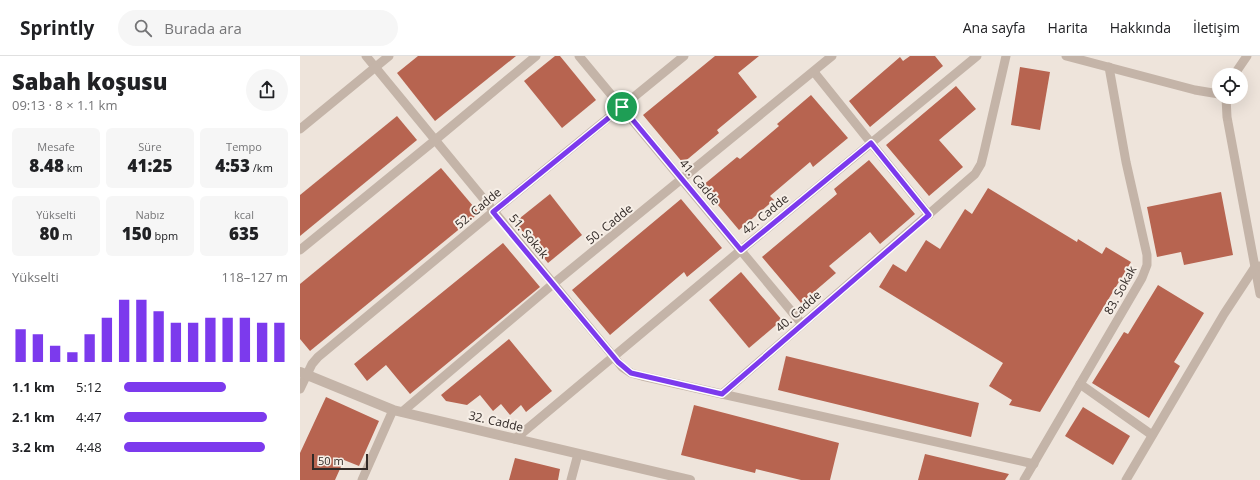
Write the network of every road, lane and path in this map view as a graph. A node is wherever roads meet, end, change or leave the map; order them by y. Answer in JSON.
{"nodes":[{"id":1,"x":366,"y":56,"type":"edge"},
{"id":2,"x":389,"y":56,"type":"edge"},
{"id":3,"x":536,"y":56,"type":"edge"},
{"id":4,"x":579,"y":56,"type":"edge"},
{"id":5,"x":684,"y":56,"type":"edge"},
{"id":6,"x":832,"y":56,"type":"edge"},
{"id":7,"x":977,"y":56,"type":"edge"},
{"id":8,"x":1006,"y":56,"type":"edge"},
{"id":9,"x":1066,"y":56,"type":"edge"},
{"id":10,"x":1247,"y":56,"type":"edge"},
{"id":11,"x":1109,"y":67,"type":"junction"},
{"id":12,"x":374,"y":68,"type":"junction"},
{"id":13,"x":1239,"y":68,"type":"edge"},
{"id":14,"x":814,"y":72,"type":"junction"},
{"id":15,"x":1212,"y":93,"type":"edge"},
{"id":16,"x":1226,"y":104,"type":"edge"},
{"id":17,"x":622,"y":107,"type":"junction"},
{"id":18,"x":300,"y":129,"type":"edge"},
{"id":19,"x":434,"y":141,"type":"junction"},
{"id":20,"x":871,"y":143,"type":"junction"},
{"id":21,"x":683,"y":179,"type":"junction"},
{"id":22,"x":493,"y":212,"type":"junction"},
{"id":23,"x":929,"y":215,"type":"junction"},
{"id":24,"x":300,"y":250,"type":"edge"},
{"id":25,"x":741,"y":250,"type":"junction"},
{"id":26,"x":1258,"y":266,"type":"edge"},
{"id":27,"x":553,"y":284,"type":"junction"},
{"id":28,"x":1260,"y":294,"type":"edge"},
{"id":29,"x":802,"y":324,"type":"junction"},
{"id":30,"x":613,"y":357,"type":"junction"},
{"id":31,"x":303,"y":373,"type":"edge"},
{"id":32,"x":1080,"y":384,"type":"junction"},
{"id":33,"x":300,"y":389,"type":"edge"},
{"id":34,"x":722,"y":394,"type":"junction"},
{"id":35,"x":398,"y":411,"type":"junction"},
{"id":36,"x":1152,"y":435,"type":"junction"},
{"id":37,"x":515,"y":440,"type":"junction"},
{"id":38,"x":578,"y":454,"type":"junction"},
{"id":39,"x":1034,"y":464,"type":"junction"},
{"id":40,"x":362,"y":480,"type":"edge"},
{"id":41,"x":571,"y":480,"type":"edge"},
{"id":42,"x":690,"y":480,"type":"edge"},
{"id":43,"x":1024,"y":480,"type":"edge"},
{"id":44,"x":1126,"y":480,"type":"edge"}],
"edges":[{"from":1,"to":12,"type":"street","name":"51. Sokak"},
{"from":2,"to":12,"type":"street"},
{"from":3,"to":19,"type":"street"},
{"from":4,"to":17,"type":"street","name":"41. Cadde"},
{"from":5,"to":17,"type":"street","name":"52. Cadde"},
{"from":6,"to":14,"type":"street","name":"50. Cadde"},
{"from":7,"to":20,"type":"street","name":"42. Cadde"},
{"from":8,"to":23,"type":"street","name":"40. Cadde"},
{"from":9,"to":11,"type":"street"},
{"from":10,"to":13,"type":"street"},
{"from":11,"to":15,"type":"street"},
{"from":11,"to":32,"type":"street","name":"83. Sokak"},
{"from":12,"to":18,"type":"street"},
{"from":12,"to":19,"type":"street","name":"51. Sokak"},
{"from":14,"to":20,"type":"street"},
{"from":14,"to":21,"type":"street","name":"50. Cadde"},
{"from":16,"to":26,"type":"street"},
{"from":17,"to":21,"type":"street","name":"41. Cadde"},
{"from":17,"to":22,"type":"street","name":"52. Cadde"},
{"from":19,"to":22,"type":"street","name":"51. Sokak"},
{"from":19,"to":24,"type":"street"},
{"from":20,"to":23,"type":"street"},
{"from":20,"to":25,"type":"street","name":"42. Cadde"},
{"from":21,"to":25,"type":"street","name":"41. Cadde"},
{"from":21,"to":27,"type":"street","name":"50. Cadde"},
{"from":22,"to":27,"type":"street","name":"51. Sokak"},
{"from":22,"to":31,"type":"street","name":"52. Cadde"},
{"from":23,"to":29,"type":"street","name":"40. Cadde"},
{"from":25,"to":29,"type":"street","name":"41. Cadde"},
{"from":25,"to":30,"type":"street","name":"42. Cadde"},
{"from":26,"to":28,"type":"street"},
{"from":26,"to":36,"type":"street"},
{"from":27,"to":30,"type":"street","name":"51. Sokak"},
{"from":27,"to":35,"type":"street","name":"50. Cadde"},
{"from":29,"to":34,"type":"street","name":"40. Cadde"},
{"from":30,"to":34,"type":"street"},
{"from":30,"to":37,"type":"street","name":"42. Cadde"},
{"from":31,"to":33,"type":"street","name":"52. Cadde"},
{"from":31,"to":35,"type":"street","name":"32. Cadde"},
{"from":32,"to":36,"type":"street"},
{"from":32,"to":39,"type":"street","name":"83. Sokak"},
{"from":34,"to":39,"type":"street"},
{"from":35,"to":37,"type":"street","name":"32. Cadde"},
{"from":35,"to":40,"type":"street","name":"50. Cadde"},
{"from":36,"to":44,"type":"street"},
{"from":37,"to":38,"type":"street","name":"32. Cadde"},
{"from":38,"to":41,"type":"street"},
{"from":38,"to":42,"type":"street","name":"32. Cadde"},
{"from":39,"to":43,"type":"street","name":"83. Sokak"}]}
